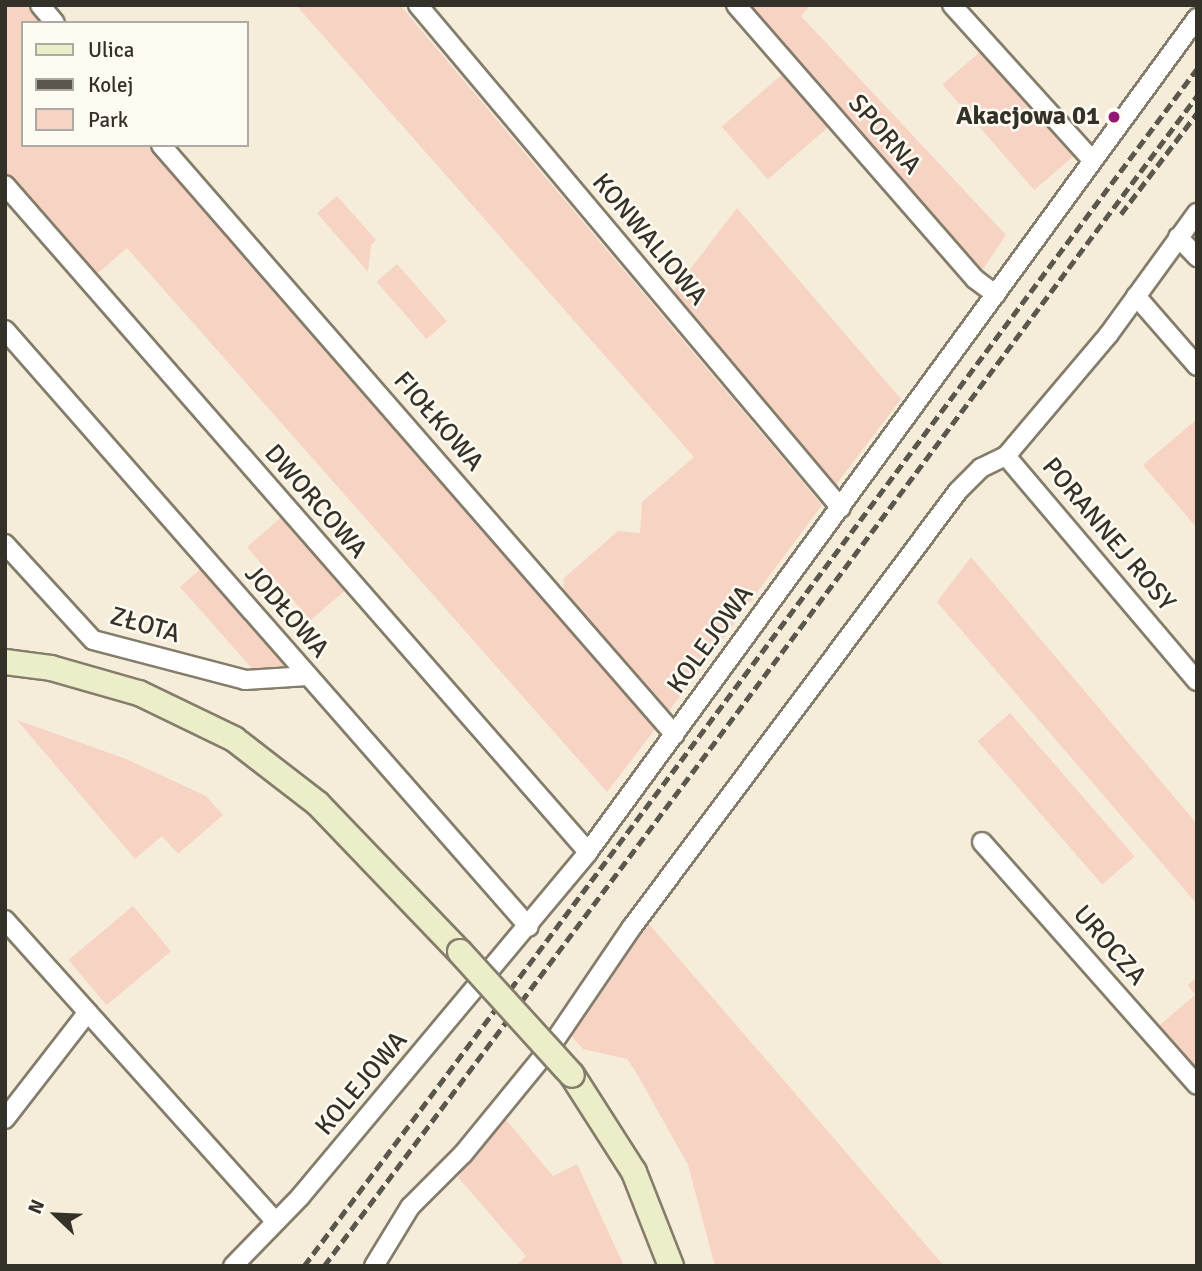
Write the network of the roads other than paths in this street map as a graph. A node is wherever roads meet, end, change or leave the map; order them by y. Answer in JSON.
{"nodes":[{"id":1,"x":40,"y":5,"type":"edge"},
{"id":2,"x":418,"y":5,"type":"edge"},
{"id":3,"x":736,"y":5,"type":"edge"},
{"id":4,"x":951,"y":5,"type":"edge"},
{"id":5,"x":1197,"y":18,"type":"edge"},
{"id":6,"x":53,"y":21,"type":"edge"},
{"id":7,"x":163,"y":147,"type":"edge"},
{"id":8,"x":1091,"y":159,"type":"junction"},
{"id":9,"x":5,"y":185,"type":"edge"},
{"id":10,"x":1197,"y":214,"type":"edge"},
{"id":11,"x":1178,"y":237,"type":"junction"},
{"id":12,"x":1197,"y":257,"type":"edge"},
{"id":13,"x":996,"y":295,"type":"junction"},
{"id":14,"x":1136,"y":296,"type":"junction"},
{"id":15,"x":5,"y":330,"type":"edge"},
{"id":16,"x":1197,"y":366,"type":"edge"},
{"id":17,"x":1006,"y":456,"type":"junction"},
{"id":18,"x":841,"y":508,"type":"junction"},
{"id":19,"x":5,"y":544,"type":"edge"},
{"id":20,"x":5,"y":662,"type":"edge"},
{"id":21,"x":308,"y":677,"type":"junction"},
{"id":22,"x":1197,"y":681,"type":"edge"},
{"id":23,"x":674,"y":734,"type":"junction"},
{"id":24,"x":982,"y":842,"type":"dead end"},
{"id":25,"x":588,"y":852,"type":"junction"},
{"id":26,"x":5,"y":920,"type":"edge"},
{"id":27,"x":529,"y":927,"type":"junction"},
{"id":28,"x":88,"y":1012,"type":"junction"},
{"id":29,"x":1197,"y":1085,"type":"edge"},
{"id":30,"x":5,"y":1119,"type":"edge"},
{"id":31,"x":274,"y":1219,"type":"junction"},
{"id":32,"x":233,"y":1266,"type":"edge"},
{"id":33,"x":374,"y":1266,"type":"edge"},
{"id":34,"x":671,"y":1266,"type":"edge"}],
"edges":[{"from":1,"to":6,"type":"street"},
{"from":2,"to":18,"type":"street","name":"KONWALIOWA"},
{"from":3,"to":13,"type":"street","name":"SPORNA"},
{"from":4,"to":8,"type":"street"},
{"from":5,"to":8,"type":"street","name":"KOLEJOWA"},
{"from":7,"to":23,"type":"street","name":"FIOŁKOWA"},
{"from":8,"to":13,"type":"street","name":"KOLEJOWA"},
{"from":9,"to":25,"type":"street","name":"DWORCOWA"},
{"from":10,"to":11,"type":"street"},
{"from":11,"to":12,"type":"street"},
{"from":11,"to":14,"type":"street"},
{"from":13,"to":18,"type":"street","name":"KOLEJOWA"},
{"from":14,"to":16,"type":"street"},
{"from":14,"to":17,"type":"street"},
{"from":15,"to":21,"type":"street","name":"JODŁOWA"},
{"from":17,"to":22,"type":"street","name":"PORANNEJ ROSY"},
{"from":17,"to":33,"type":"street"},
{"from":18,"to":23,"type":"street","name":"KOLEJOWA"},
{"from":19,"to":21,"type":"street","name":"ZŁOTA"},
{"from":20,"to":34,"type":"street","bridge":true},
{"from":21,"to":27,"type":"street","name":"JODŁOWA"},
{"from":23,"to":25,"type":"street","name":"KOLEJOWA"},
{"from":24,"to":29,"type":"street","name":"UROCZA"},
{"from":25,"to":27,"type":"street","name":"KOLEJOWA"},
{"from":26,"to":28,"type":"street"},
{"from":27,"to":31,"type":"street","name":"KOLEJOWA"},
{"from":28,"to":30,"type":"street"},
{"from":28,"to":31,"type":"street"},
{"from":31,"to":32,"type":"street","name":"KOLEJOWA"}]}
